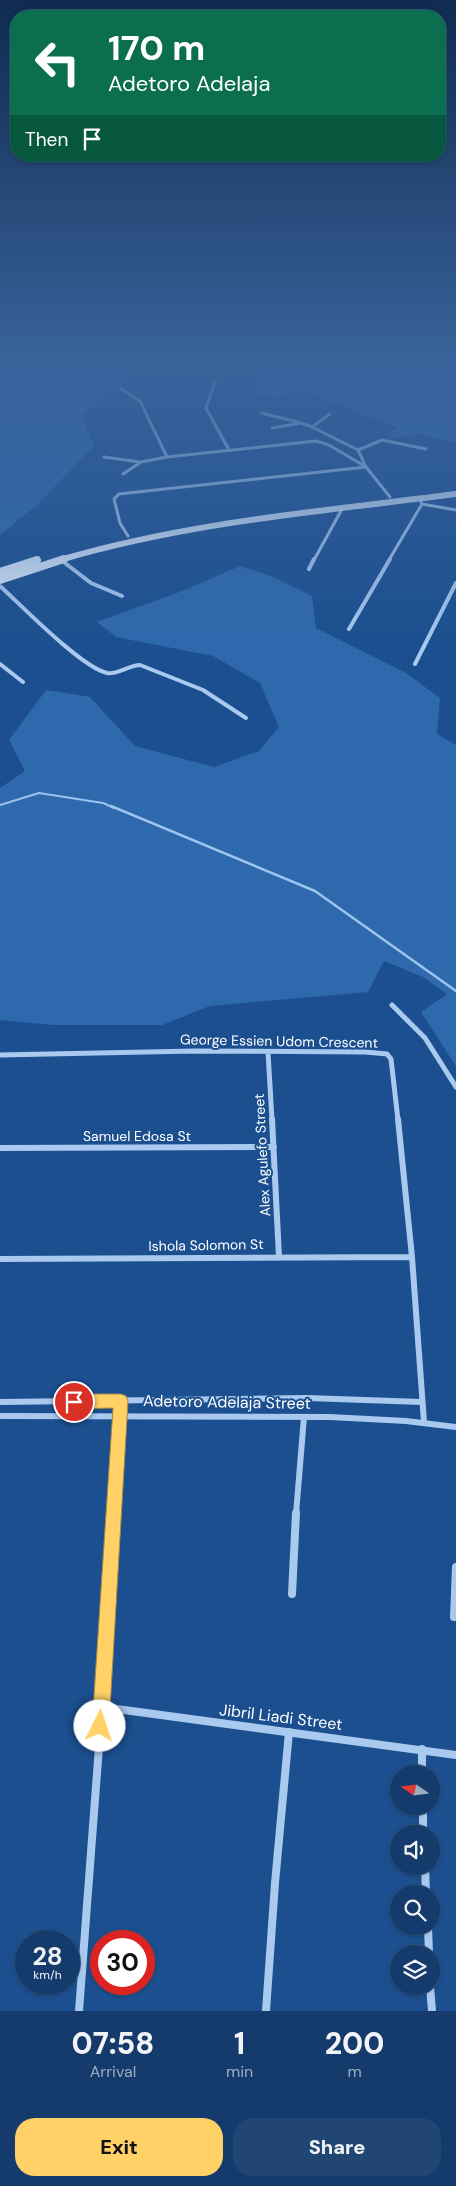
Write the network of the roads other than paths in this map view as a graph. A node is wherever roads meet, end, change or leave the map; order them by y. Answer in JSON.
{"nodes":[{"id":1,"x":110,"y":458,"type":"edge"},
{"id":2,"x":163,"y":458,"type":"edge"},
{"id":3,"x":350,"y":458,"type":"edge"},
{"id":4,"x":362,"y":458,"type":"edge"},
{"id":5,"x":141,"y":462,"type":"junction"},
{"id":6,"x":366,"y":467,"type":"junction"},
{"id":7,"x":123,"y":474,"type":"dead end"},
{"id":8,"x":456,"y":488,"type":"edge"},
{"id":9,"x":456,"y":494,"type":"edge"},
{"id":10,"x":390,"y":497,"type":"junction"},
{"id":11,"x":421,"y":501,"type":"junction"},
{"id":12,"x":360,"y":504,"type":"junction"},
{"id":13,"x":342,"y":509,"type":"junction"},
{"id":14,"x":456,"y":510,"type":"edge"},
{"id":15,"x":128,"y":536,"type":"junction"},
{"id":16,"x":61,"y":560,"type":"junction"},
{"id":17,"x":309,"y":569,"type":"dead end"},
{"id":18,"x":0,"y":572,"type":"edge"},
{"id":19,"x":0,"y":580,"type":"edge"},
{"id":20,"x":456,"y":583,"type":"edge"},
{"id":21,"x":0,"y":586,"type":"edge"},
{"id":22,"x":122,"y":596,"type":"dead end"},
{"id":23,"x":349,"y":629,"type":"dead end"},
{"id":24,"x":0,"y":664,"type":"edge"},
{"id":25,"x":415,"y":664,"type":"dead end"},
{"id":26,"x":23,"y":682,"type":"dead end"},
{"id":27,"x":246,"y":718,"type":"dead end"},
{"id":28,"x":392,"y":1005,"type":"dead end"},
{"id":29,"x":268,"y":1052,"type":"junction"},
{"id":30,"x":0,"y":1055,"type":"edge"},
{"id":31,"x":456,"y":1088,"type":"edge"},
{"id":32,"x":274,"y":1147,"type":"junction"},
{"id":33,"x":0,"y":1148,"type":"edge"},
{"id":34,"x":412,"y":1256,"type":"junction"},
{"id":35,"x":279,"y":1257,"type":"junction"},
{"id":36,"x":0,"y":1259,"type":"edge"},
{"id":37,"x":121,"y":1401,"type":"junction"},
{"id":38,"x":0,"y":1402,"type":"edge"},
{"id":39,"x":422,"y":1402,"type":"junction"},
{"id":40,"x":120,"y":1415,"type":"junction"},
{"id":41,"x":0,"y":1416,"type":"edge"},
{"id":42,"x":304,"y":1417,"type":"junction"},
{"id":43,"x":424,"y":1422,"type":"junction"},
{"id":44,"x":456,"y":1427,"type":"edge"},
{"id":45,"x":456,"y":1567,"type":"edge"},
{"id":46,"x":292,"y":1594,"type":"dead end"},
{"id":47,"x":454,"y":1617,"type":"dead end"},
{"id":48,"x":102,"y":1707,"type":"junction"},
{"id":49,"x":289,"y":1732,"type":"junction"},
{"id":50,"x":422,"y":1749,"type":"junction"},
{"id":51,"x":456,"y":1755,"type":"edge"},
{"id":52,"x":422,"y":1765,"type":"edge"},
{"id":53,"x":431,"y":1995,"type":"edge"},
{"id":54,"x":79,"y":2011,"type":"edge"},
{"id":55,"x":266,"y":2011,"type":"edge"},
{"id":56,"x":432,"y":2011,"type":"edge"}],
"edges":[{"from":1,"to":5,"type":"street"},
{"from":2,"to":5,"type":"street"},
{"from":3,"to":6,"type":"street"},
{"from":4,"to":6,"type":"street"},
{"from":5,"to":7,"type":"street"},
{"from":6,"to":10,"type":"street"},
{"from":6,"to":15,"type":"street"},
{"from":8,"to":10,"type":"street"},
{"from":9,"to":11,"type":"street"},
{"from":10,"to":12,"type":"street"},
{"from":11,"to":12,"type":"street"},
{"from":11,"to":14,"type":"street"},
{"from":11,"to":23,"type":"street"},
{"from":12,"to":13,"type":"street"},
{"from":12,"to":15,"type":"street"},
{"from":13,"to":16,"type":"street"},
{"from":13,"to":17,"type":"street"},
{"from":15,"to":18,"type":"street"},
{"from":16,"to":19,"type":"street"},
{"from":16,"to":22,"type":"street"},
{"from":20,"to":25,"type":"street"},
{"from":21,"to":27,"type":"street"},
{"from":24,"to":26,"type":"street"},
{"from":28,"to":31,"type":"street"},
{"from":29,"to":30,"type":"street","name":"George Essien Udom Crescent"},
{"from":29,"to":32,"type":"street","name":"Alex Agulefo Street"},
{"from":29,"to":34,"type":"street","name":"George Essien Udom Crescent"},
{"from":32,"to":33,"type":"street","name":"Samuel Edosa St"},
{"from":32,"to":35,"type":"street","name":"Alex Agulefo Street"},
{"from":34,"to":35,"type":"street","name":"Ishola Solomon St"},
{"from":34,"to":39,"type":"street","name":"George Essien Udom Crescent"},
{"from":35,"to":36,"type":"street","name":"Ishola Solomon St"},
{"from":37,"to":38,"type":"street"},
{"from":37,"to":39,"type":"street"},
{"from":37,"to":40,"type":"street"},
{"from":39,"to":43,"type":"street","name":"George Essien Udom Crescent"},
{"from":40,"to":41,"type":"street","name":"Adetoro Adelaja Street"},
{"from":40,"to":42,"type":"street","name":"Adetoro Adelaja Street"},
{"from":40,"to":48,"type":"street"},
{"from":42,"to":43,"type":"street","name":"Adetoro Adelaja Street"},
{"from":42,"to":46,"type":"street"},
{"from":43,"to":44,"type":"street","name":"Adetoro Adelaja Street"},
{"from":45,"to":47,"type":"street"},
{"from":48,"to":49,"type":"street","name":"Jibril Liadi Street"},
{"from":48,"to":54,"type":"street"},
{"from":49,"to":50,"type":"street","name":"Jibril Liadi Street"},
{"from":49,"to":55,"type":"street"},
{"from":50,"to":51,"type":"street","name":"Jibril Liadi Street"},
{"from":50,"to":52,"type":"street"},
{"from":53,"to":56,"type":"street"}]}
